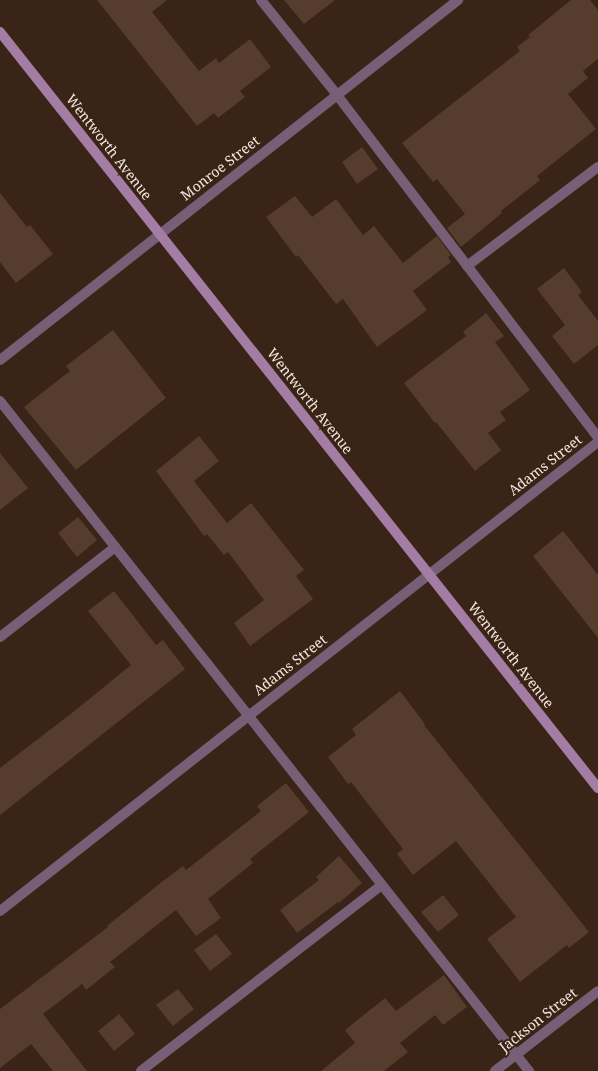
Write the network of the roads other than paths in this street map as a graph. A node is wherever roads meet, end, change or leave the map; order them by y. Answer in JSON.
{"nodes":[{"id":1,"x":262,"y":0,"type":"edge"},
{"id":2,"x":458,"y":0,"type":"edge"},
{"id":3,"x":0,"y":32,"type":"edge"},
{"id":4,"x":336,"y":95,"type":"junction"},
{"id":5,"x":598,"y":167,"type":"edge"},
{"id":6,"x":160,"y":233,"type":"junction"},
{"id":7,"x":467,"y":266,"type":"junction"},
{"id":8,"x":0,"y":360,"type":"edge"},
{"id":9,"x":0,"y":401,"type":"edge"},
{"id":10,"x":598,"y":437,"type":"edge"},
{"id":11,"x":598,"y":442,"type":"edge"},
{"id":12,"x":115,"y":547,"type":"junction"},
{"id":13,"x":428,"y":573,"type":"junction"},
{"id":14,"x":0,"y":637,"type":"edge"},
{"id":15,"x":249,"y":716,"type":"junction"},
{"id":16,"x":598,"y":788,"type":"edge"},
{"id":17,"x":382,"y":885,"type":"junction"},
{"id":18,"x":0,"y":911,"type":"edge"},
{"id":19,"x":598,"y":991,"type":"edge"},
{"id":20,"x":516,"y":1054,"type":"junction"},
{"id":21,"x":141,"y":1071,"type":"edge"},
{"id":22,"x":495,"y":1071,"type":"edge"},
{"id":23,"x":529,"y":1071,"type":"edge"}],
"edges":[{"from":1,"to":4,"type":"street"},
{"from":2,"to":4,"type":"street","name":"Monroe Street"},
{"from":3,"to":6,"type":"street","name":"Wentworth Avenue"},
{"from":4,"to":6,"type":"street","name":"Monroe Street"},
{"from":4,"to":7,"type":"street"},
{"from":5,"to":7,"type":"street"},
{"from":6,"to":8,"type":"street","name":"Monroe Street"},
{"from":6,"to":13,"type":"street","name":"Wentworth Avenue"},
{"from":7,"to":10,"type":"street"},
{"from":9,"to":12,"type":"street"},
{"from":11,"to":13,"type":"street","name":"Adams Street"},
{"from":12,"to":14,"type":"street"},
{"from":12,"to":15,"type":"street"},
{"from":13,"to":15,"type":"street","name":"Adams Street"},
{"from":13,"to":16,"type":"street","name":"Wentworth Avenue"},
{"from":15,"to":17,"type":"street"},
{"from":15,"to":18,"type":"street","name":"Adams Street"},
{"from":17,"to":20,"type":"street"},
{"from":17,"to":21,"type":"street"},
{"from":19,"to":20,"type":"street","name":"Jackson Street"},
{"from":20,"to":22,"type":"street","name":"Jackson Street"},
{"from":20,"to":23,"type":"street"}]}
